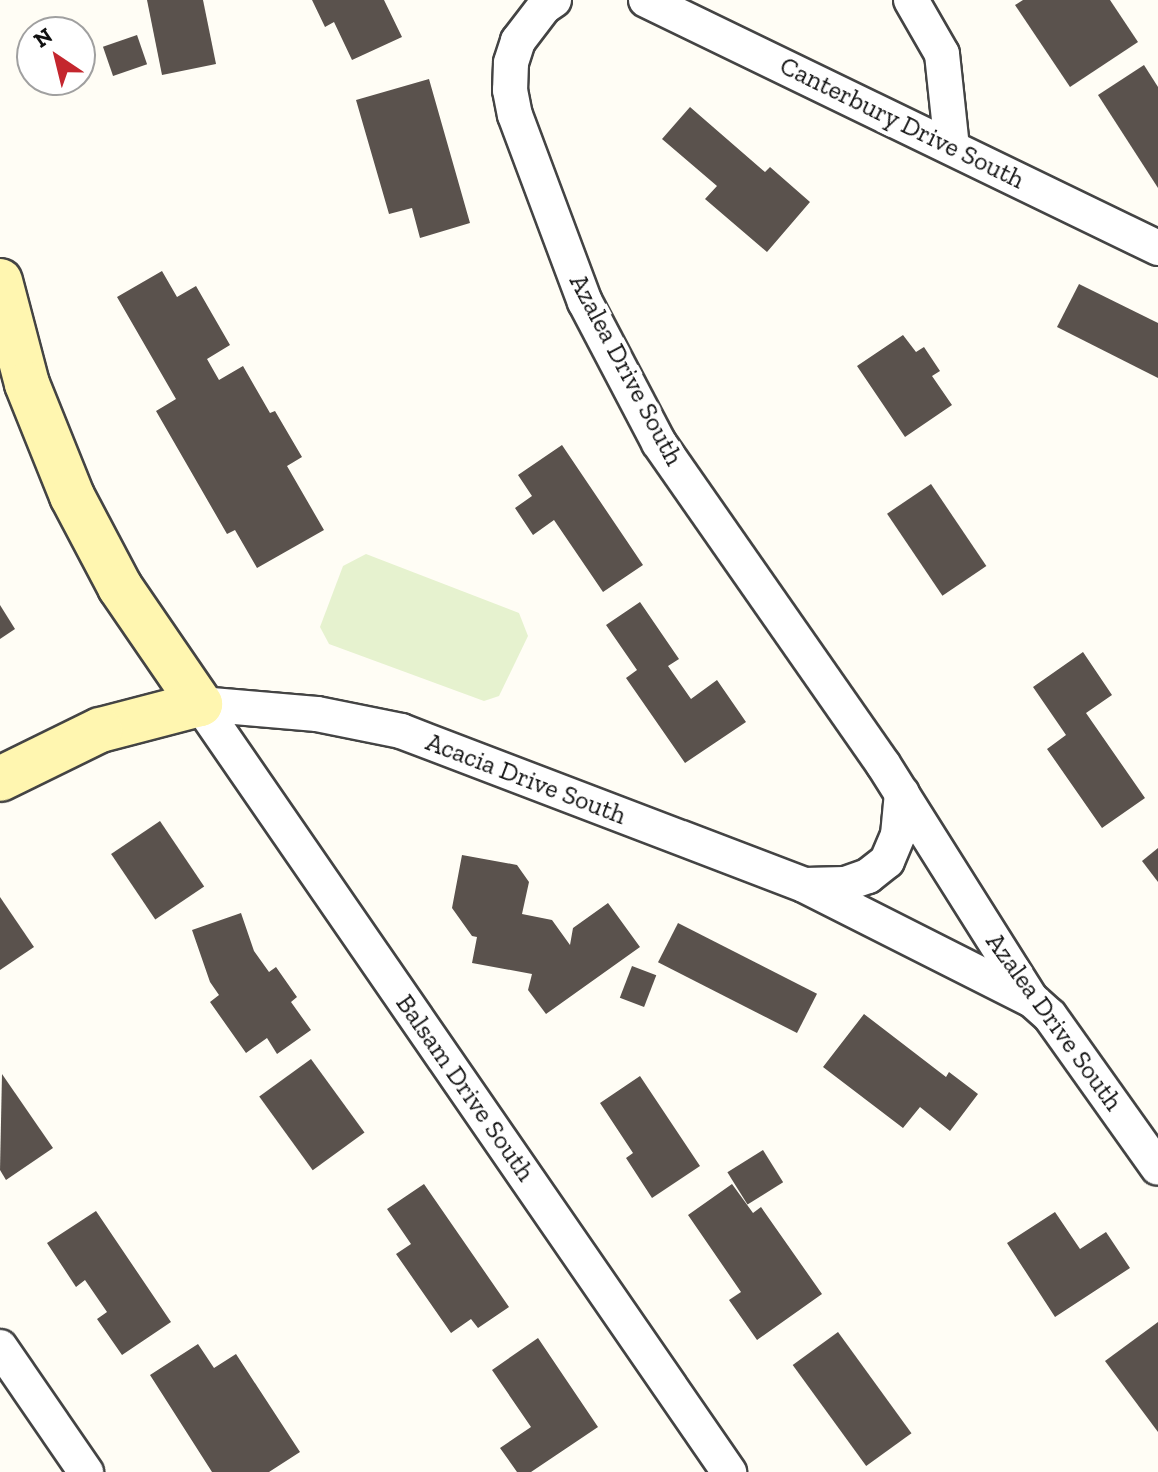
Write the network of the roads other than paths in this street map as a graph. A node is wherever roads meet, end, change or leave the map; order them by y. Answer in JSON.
{"nodes":[{"id":1,"x":554,"y":0,"type":"edge"},
{"id":2,"x":646,"y":0,"type":"edge"},
{"id":3,"x":911,"y":0,"type":"edge"},
{"id":4,"x":952,"y":147,"type":"junction"},
{"id":5,"x":1158,"y":248,"type":"edge"},
{"id":6,"x":0,"y":281,"type":"edge"},
{"id":7,"x":200,"y":704,"type":"junction"},
{"id":8,"x":0,"y":779,"type":"edge"},
{"id":9,"x":902,"y":793,"type":"junction"},
{"id":10,"x":804,"y":885,"type":"junction"},
{"id":11,"x":1031,"y":999,"type":"junction"},
{"id":12,"x":1158,"y":1168,"type":"edge"},
{"id":13,"x":0,"y":1347,"type":"edge"},
{"id":14,"x":86,"y":1472,"type":"edge"},
{"id":15,"x":729,"y":1472,"type":"edge"}],
"edges":[{"from":1,"to":9,"type":"street","name":"Azalea Drive South"},
{"from":2,"to":4,"type":"street","name":"Canterbury Drive South"},
{"from":3,"to":4,"type":"street"},
{"from":4,"to":5,"type":"street","name":"Canterbury Drive South"},
{"from":6,"to":7,"type":"street"},
{"from":7,"to":8,"type":"street","name":"Acacia Drive South"},
{"from":7,"to":10,"type":"street","name":"Acacia Drive South"},
{"from":7,"to":15,"type":"street","name":"Balsam Drive South"},
{"from":9,"to":10,"type":"street"},
{"from":9,"to":11,"type":"street","name":"Azalea Drive South"},
{"from":10,"to":11,"type":"street","name":"Acacia Drive South"},
{"from":11,"to":12,"type":"street","name":"Azalea Drive South"},
{"from":13,"to":14,"type":"street"}]}
